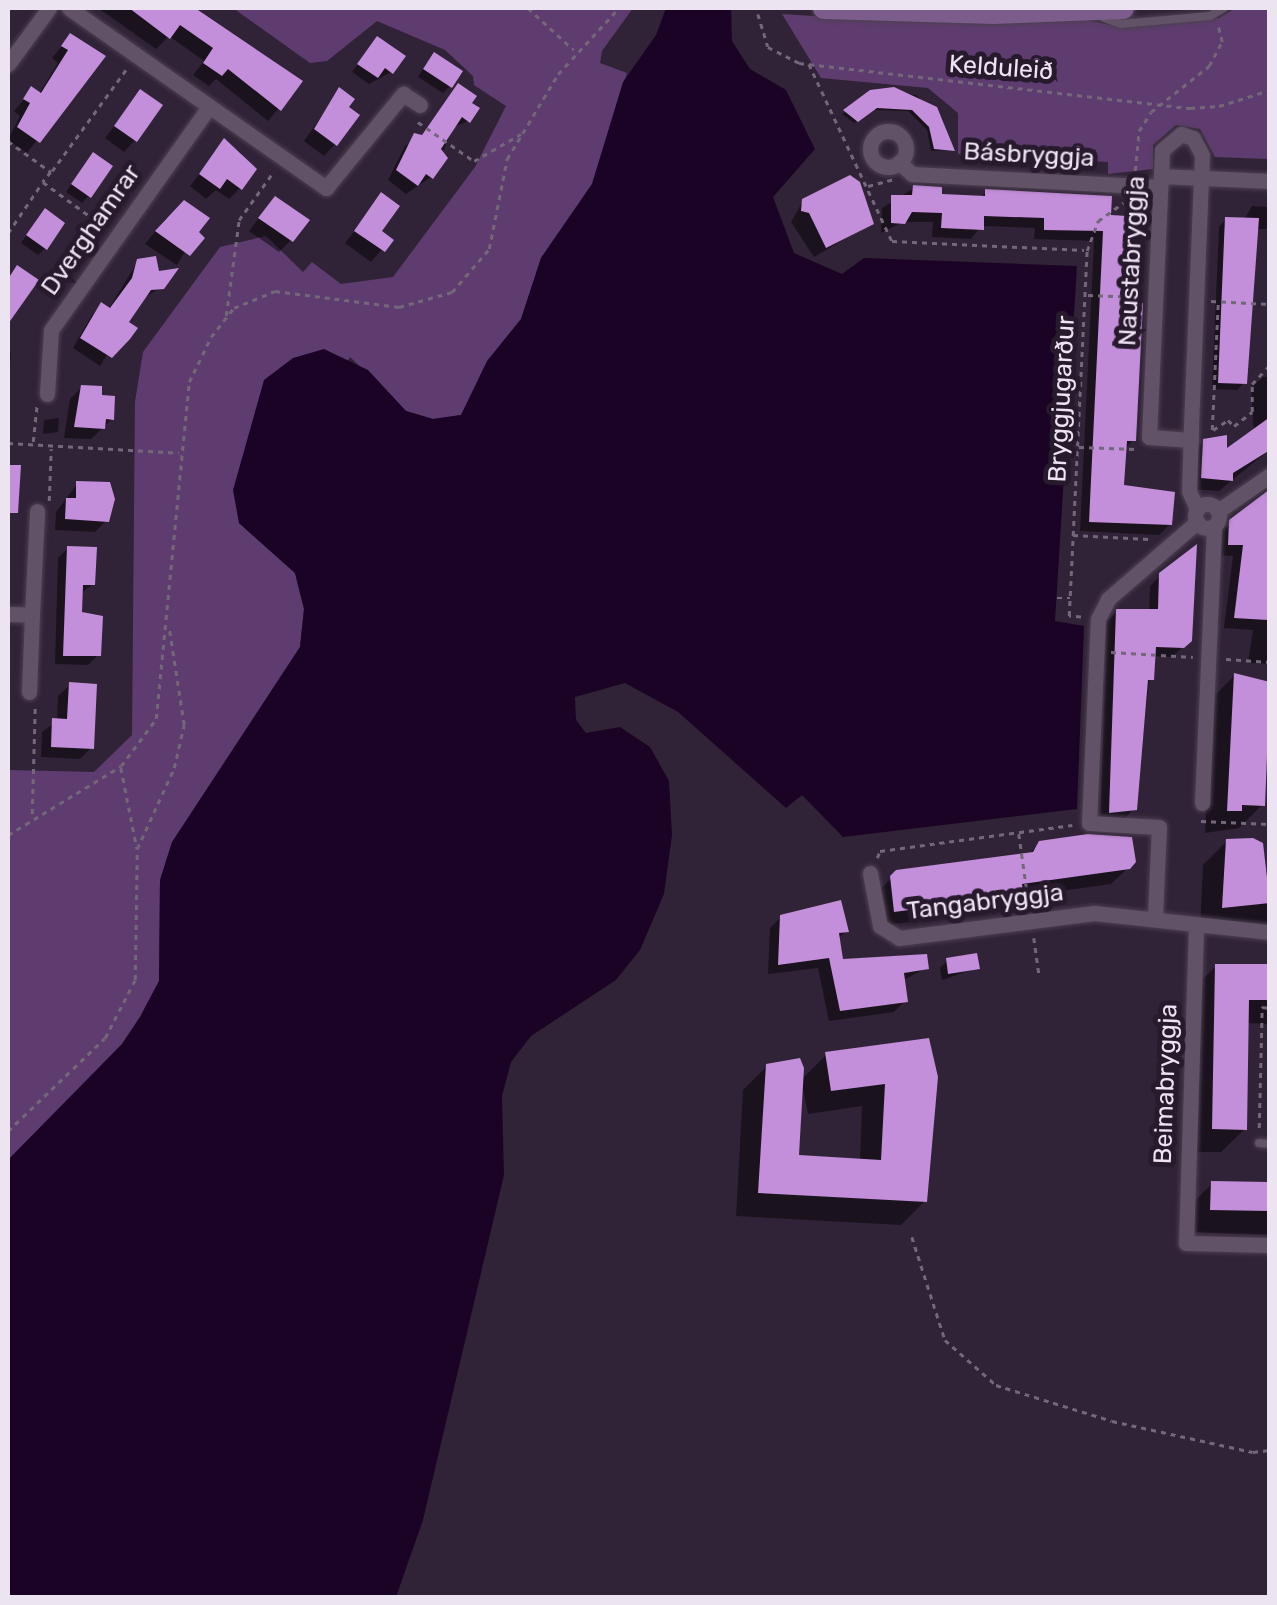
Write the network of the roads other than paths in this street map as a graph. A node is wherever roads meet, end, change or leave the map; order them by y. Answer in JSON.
{"nodes":[{"id":1,"x":48,"y":8,"type":"edge"},
{"id":2,"x":69,"y":8,"type":"edge"},
{"id":3,"x":824,"y":8,"type":"edge"},
{"id":4,"x":1124,"y":8,"type":"edge"},
{"id":5,"x":1224,"y":8,"type":"edge"},
{"id":6,"x":1086,"y":11,"type":"junction"},
{"id":7,"x":8,"y":64,"type":"edge"},
{"id":8,"x":420,"y":105,"type":"dead end"},
{"id":9,"x":209,"y":108,"type":"junction"},
{"id":10,"x":905,"y":168,"type":"road end"},
{"id":11,"x":1201,"y":178,"type":"junction"},
{"id":12,"x":1270,"y":181,"type":"edge"},
{"id":13,"x":1160,"y":182,"type":"junction"},
{"id":14,"x":47,"y":394,"type":"road end"},
{"id":15,"x":1191,"y":435,"type":"junction"},
{"id":16,"x":1270,"y":475,"type":"edge"},
{"id":17,"x":36,"y":510,"type":"road end"},
{"id":18,"x":1197,"y":516,"type":"junction"},
{"id":19,"x":1216,"y":518,"type":"junction"},
{"id":20,"x":8,"y":614,"type":"edge"},
{"id":21,"x":32,"y":615,"type":"junction"},
{"id":22,"x":29,"y":692,"type":"road end"},
{"id":23,"x":1202,"y":802,"type":"dead end"},
{"id":24,"x":870,"y":873,"type":"road end"},
{"id":25,"x":1155,"y":918,"type":"junction"},
{"id":26,"x":1196,"y":928,"type":"junction"},
{"id":27,"x":1270,"y":932,"type":"edge"},
{"id":28,"x":1258,"y":1144,"type":"road end"},
{"id":29,"x":1270,"y":1144,"type":"edge"},
{"id":30,"x":1270,"y":1245,"type":"edge"}],
"edges":[{"from":1,"to":7,"type":"street"},
{"from":2,"to":9,"type":"street"},
{"from":3,"to":6,"type":"main road"},
{"from":4,"to":6,"type":"main road"},
{"from":5,"to":6,"type":"lane"},
{"from":8,"to":9,"type":"street"},
{"from":9,"to":14,"type":"street","name":"Dverghamrar"},
{"from":10,"to":13,"type":"street","name":"Básbryggja"},
{"from":11,"to":12,"type":"street","name":"Básbryggja"},
{"from":11,"to":13,"type":"street","name":"Básbryggja"},
{"from":11,"to":13,"type":"street","name":"Naustabryggja"},
{"from":11,"to":15,"type":"street","name":"Naustabryggja"},
{"from":13,"to":15,"type":"street","name":"Naustabryggja"},
{"from":15,"to":18,"type":"street","name":"Naustabryggja"},
{"from":16,"to":19,"type":"street"},
{"from":17,"to":21,"type":"street"},
{"from":18,"to":19,"type":"street"},
{"from":18,"to":25,"type":"street"},
{"from":19,"to":23,"type":"street"},
{"from":20,"to":21,"type":"street"},
{"from":21,"to":22,"type":"street"},
{"from":24,"to":25,"type":"street","name":"Tangabryggja"},
{"from":25,"to":26,"type":"street","name":"Tangabryggja"},
{"from":26,"to":27,"type":"street","name":"Tangabryggja"},
{"from":26,"to":30,"type":"street","name":"Beimabryggja"},
{"from":28,"to":29,"type":"lane"}]}
